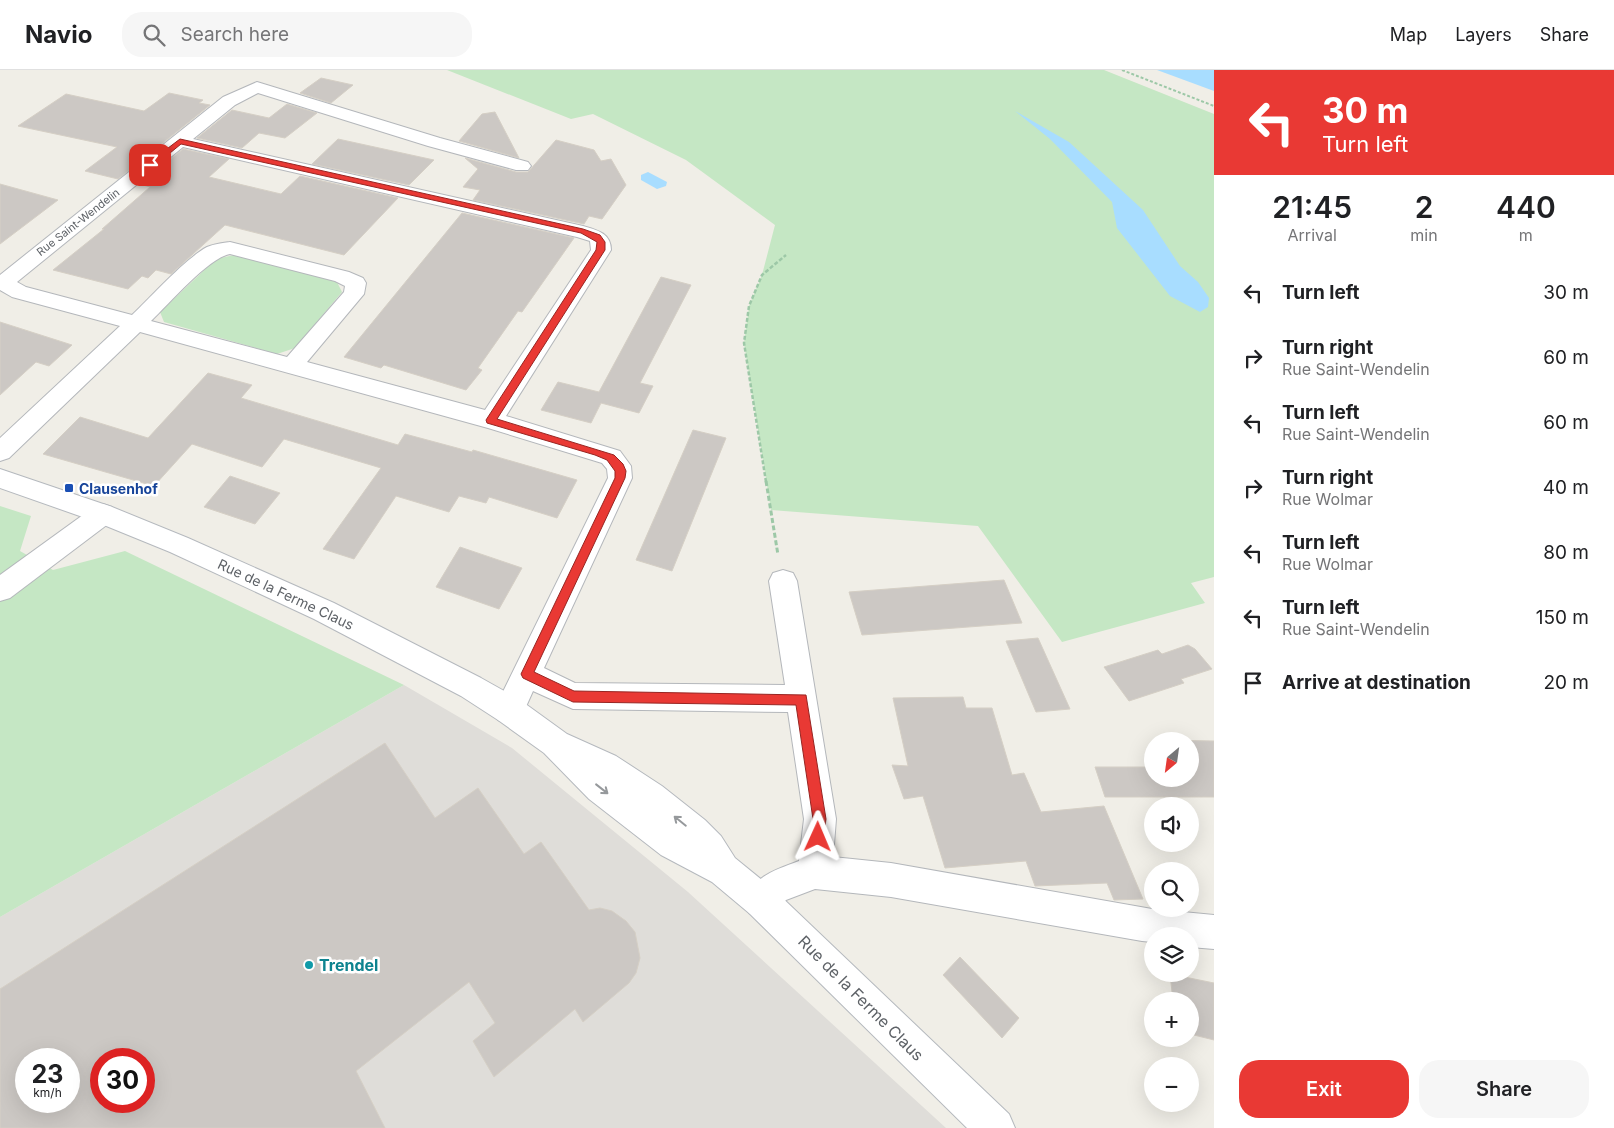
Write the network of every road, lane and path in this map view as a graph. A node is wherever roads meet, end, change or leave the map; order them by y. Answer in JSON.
{"nodes":[{"id":1,"x":1122,"y":70,"type":"edge"},
{"id":2,"x":1214,"y":106,"type":"edge"},
{"id":3,"x":180,"y":141,"type":"junction"},
{"id":4,"x":522,"y":166,"type":"dead end"},
{"id":5,"x":786,"y":255,"type":"dead end"},
{"id":6,"x":135,"y":324,"type":"junction"},
{"id":7,"x":292,"y":366,"type":"junction"},
{"id":8,"x":491,"y":420,"type":"junction"},
{"id":9,"x":0,"y":452,"type":"edge"},
{"id":10,"x":0,"y":478,"type":"edge"},
{"id":11,"x":103,"y":514,"type":"junction"},
{"id":12,"x":783,"y":581,"type":"joint"},
{"id":13,"x":0,"y":590,"type":"edge"},
{"id":14,"x":527,"y":674,"type":"junction"},
{"id":15,"x":801,"y":699,"type":"junction"},
{"id":16,"x":509,"y":710,"type":"junction"},
{"id":17,"x":815,"y":872,"type":"junction"},
{"id":18,"x":761,"y":901,"type":"junction"},
{"id":19,"x":1214,"y":932,"type":"edge"},
{"id":20,"x":996,"y":1128,"type":"edge"}],
"edges":[{"from":1,"to":2,"type":"path"},
{"from":3,"to":4,"type":"street","name":"Rue Saint-Wendelin"},
{"from":3,"to":6,"type":"street","name":"Rue Saint-Wendelin"},
{"from":3,"to":8,"type":"street"},
{"from":5,"to":12,"type":"path"},
{"from":6,"to":7,"type":"street","name":"Rue Saint-Wendelin"},
{"from":6,"to":7,"type":"street"},
{"from":6,"to":9,"type":"street"},
{"from":7,"to":8,"type":"street","name":"Rue Saint-Wendelin"},
{"from":8,"to":14,"type":"street","name":"Rue Saint-Wendelin"},
{"from":10,"to":11,"type":"street","name":"Rue de la Ferme Claus"},
{"from":11,"to":13,"type":"street"},
{"from":11,"to":16,"type":"street","name":"Rue de la Ferme Claus"},
{"from":12,"to":15,"type":"street"},
{"from":14,"to":15,"type":"street"},
{"from":14,"to":16,"type":"street","name":"Rue Saint-Wendelin"},
{"from":15,"to":17,"type":"street"},
{"from":16,"to":18,"type":"street","name":"Rue de la Ferme Claus"},
{"from":17,"to":18,"type":"street"},
{"from":17,"to":19,"type":"street"},
{"from":18,"to":20,"type":"street","name":"Rue de la Ferme Claus"}]}
